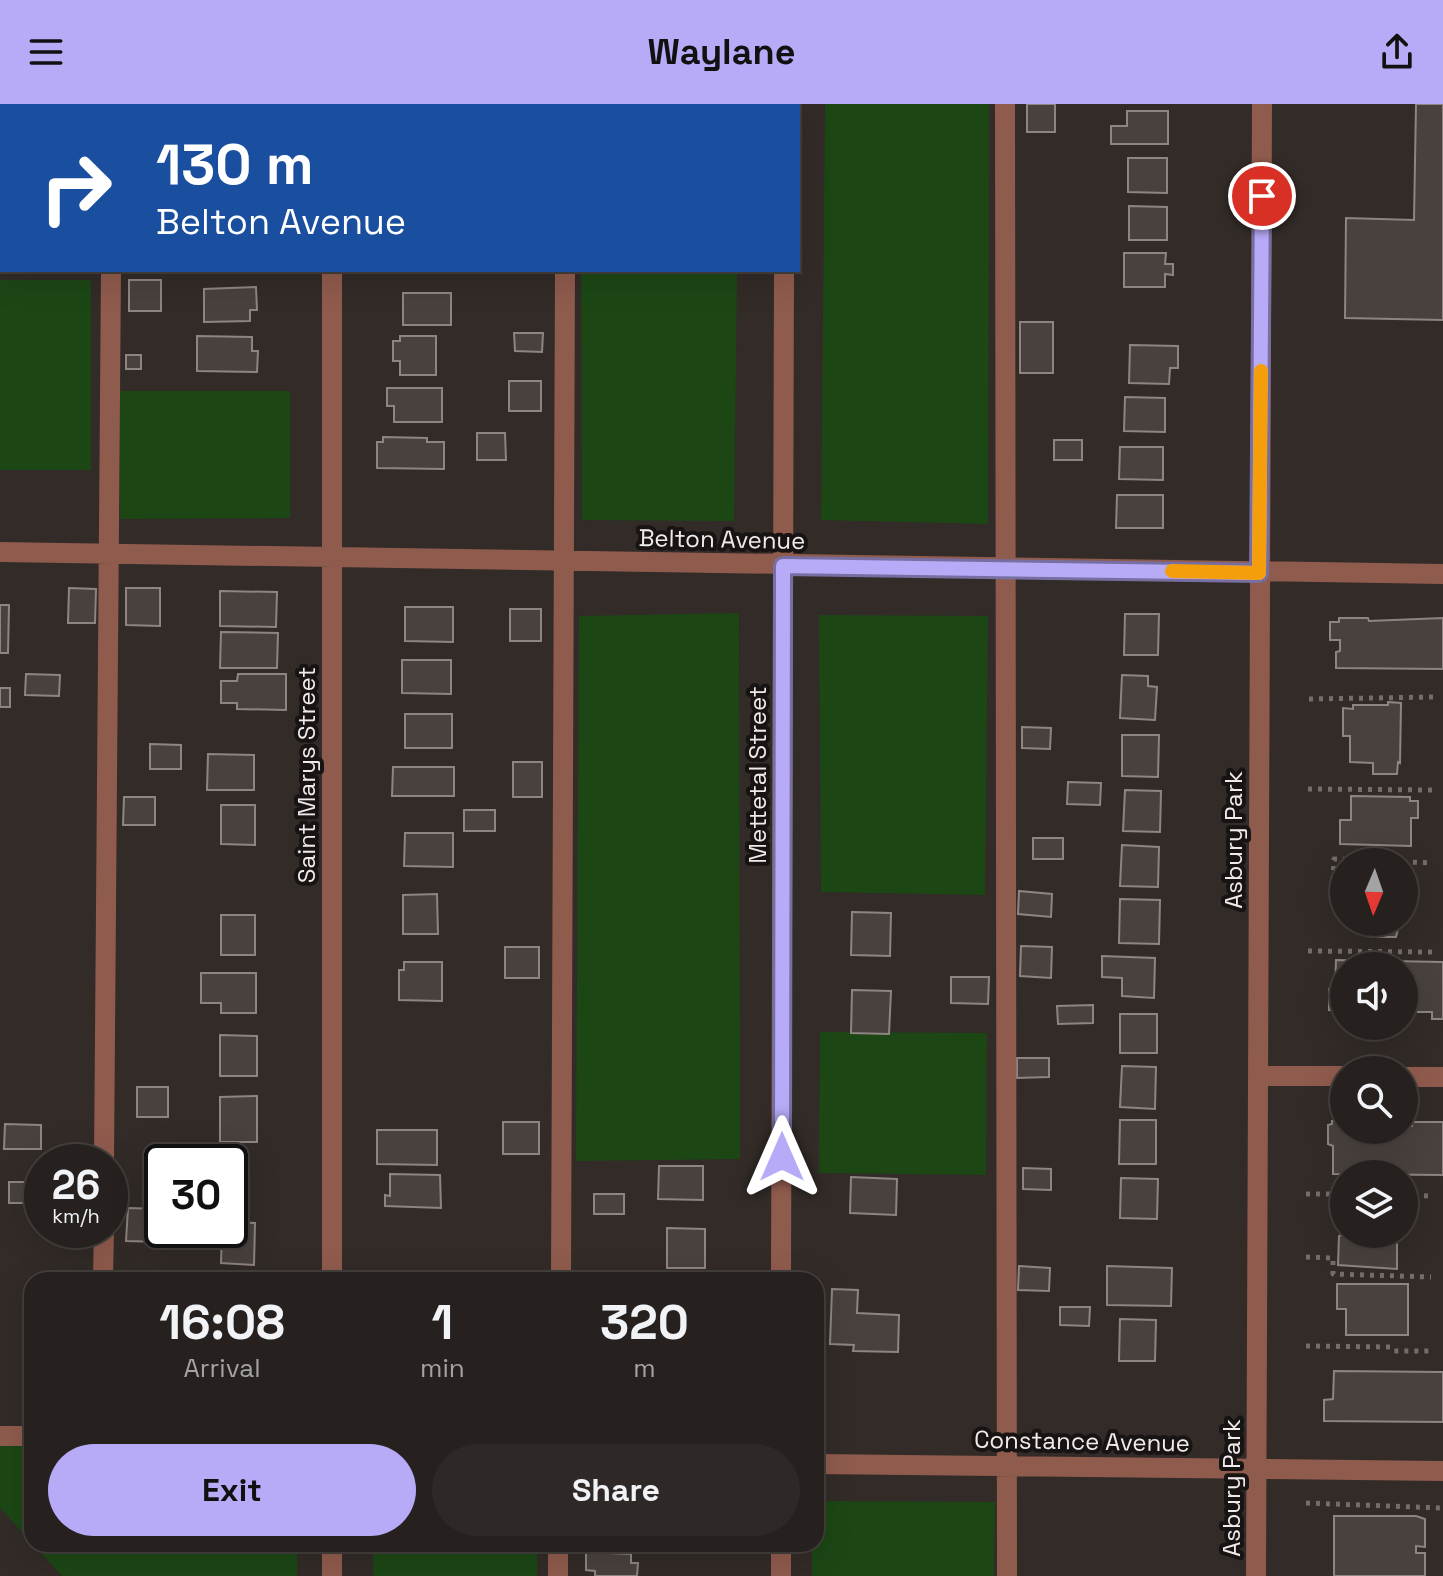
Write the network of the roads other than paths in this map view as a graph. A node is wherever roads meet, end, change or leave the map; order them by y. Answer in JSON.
{"nodes":[{"id":1,"x":1005,"y":104,"type":"edge"},
{"id":2,"x":1262,"y":104,"type":"edge"},
{"id":3,"x":111,"y":272,"type":"edge"},
{"id":4,"x":332,"y":272,"type":"edge"},
{"id":5,"x":565,"y":272,"type":"edge"},
{"id":6,"x":784,"y":272,"type":"edge"},
{"id":7,"x":0,"y":552,"type":"edge"},
{"id":8,"x":111,"y":554,"type":"junction"},
{"id":9,"x":332,"y":558,"type":"junction"},
{"id":10,"x":564,"y":562,"type":"junction"},
{"id":11,"x":783,"y":566,"type":"junction"},
{"id":12,"x":1004,"y":569,"type":"junction"},
{"id":13,"x":1259,"y":573,"type":"junction"},
{"id":14,"x":1443,"y":574,"type":"edge"},
{"id":15,"x":1259,"y":1076,"type":"junction"},
{"id":16,"x":1330,"y":1076,"type":"edge"},
{"id":17,"x":1418,"y":1077,"type":"edge"},
{"id":18,"x":1443,"y":1077,"type":"edge"},
{"id":19,"x":104,"y":1144,"type":"edge"},
{"id":20,"x":104,"y":1248,"type":"edge"},
{"id":21,"x":103,"y":1272,"type":"edge"},
{"id":22,"x":332,"y":1272,"type":"edge"},
{"id":23,"x":561,"y":1272,"type":"edge"},
{"id":24,"x":781,"y":1272,"type":"edge"},
{"id":25,"x":0,"y":1436,"type":"edge"},
{"id":26,"x":24,"y":1436,"type":"edge"},
{"id":27,"x":824,"y":1464,"type":"edge"},
{"id":28,"x":1008,"y":1466,"type":"junction"},
{"id":29,"x":1257,"y":1468,"type":"junction"},
{"id":30,"x":1443,"y":1471,"type":"edge"},
{"id":31,"x":332,"y":1552,"type":"edge"},
{"id":32,"x":558,"y":1552,"type":"edge"},
{"id":33,"x":781,"y":1552,"type":"edge"},
{"id":34,"x":332,"y":1576,"type":"edge"},
{"id":35,"x":558,"y":1576,"type":"edge"},
{"id":36,"x":781,"y":1576,"type":"edge"},
{"id":37,"x":1007,"y":1576,"type":"edge"},
{"id":38,"x":1256,"y":1576,"type":"edge"}],
"edges":[{"from":1,"to":12,"type":"street"},
{"from":2,"to":13,"type":"street","name":"Asbury Park"},
{"from":3,"to":8,"type":"street"},
{"from":4,"to":9,"type":"street","name":"Saint Marys Street"},
{"from":5,"to":10,"type":"street"},
{"from":6,"to":11,"type":"street","name":"Mettetal Street"},
{"from":7,"to":8,"type":"street","name":"Belton Avenue"},
{"from":8,"to":9,"type":"street","name":"Belton Avenue"},
{"from":8,"to":19,"type":"street"},
{"from":9,"to":10,"type":"street","name":"Belton Avenue"},
{"from":9,"to":22,"type":"street","name":"Saint Marys Street"},
{"from":10,"to":11,"type":"street","name":"Belton Avenue"},
{"from":10,"to":23,"type":"street"},
{"from":11,"to":12,"type":"street","name":"Belton Avenue"},
{"from":11,"to":24,"type":"street","name":"Mettetal Street"},
{"from":12,"to":13,"type":"street","name":"Belton Avenue"},
{"from":12,"to":28,"type":"street"},
{"from":13,"to":14,"type":"street","name":"Belton Avenue"},
{"from":13,"to":15,"type":"street","name":"Asbury Park"},
{"from":15,"to":16,"type":"street"},
{"from":15,"to":29,"type":"street","name":"Asbury Park"},
{"from":17,"to":18,"type":"street"},
{"from":20,"to":21,"type":"street"},
{"from":25,"to":26,"type":"street"},
{"from":27,"to":28,"type":"street","name":"Constance Avenue"},
{"from":28,"to":29,"type":"street","name":"Constance Avenue"},
{"from":28,"to":37,"type":"street"},
{"from":29,"to":30,"type":"street","name":"Constance Avenue"},
{"from":29,"to":38,"type":"street","name":"Asbury Park"},
{"from":31,"to":34,"type":"street"},
{"from":32,"to":35,"type":"street"},
{"from":33,"to":36,"type":"street"}]}
